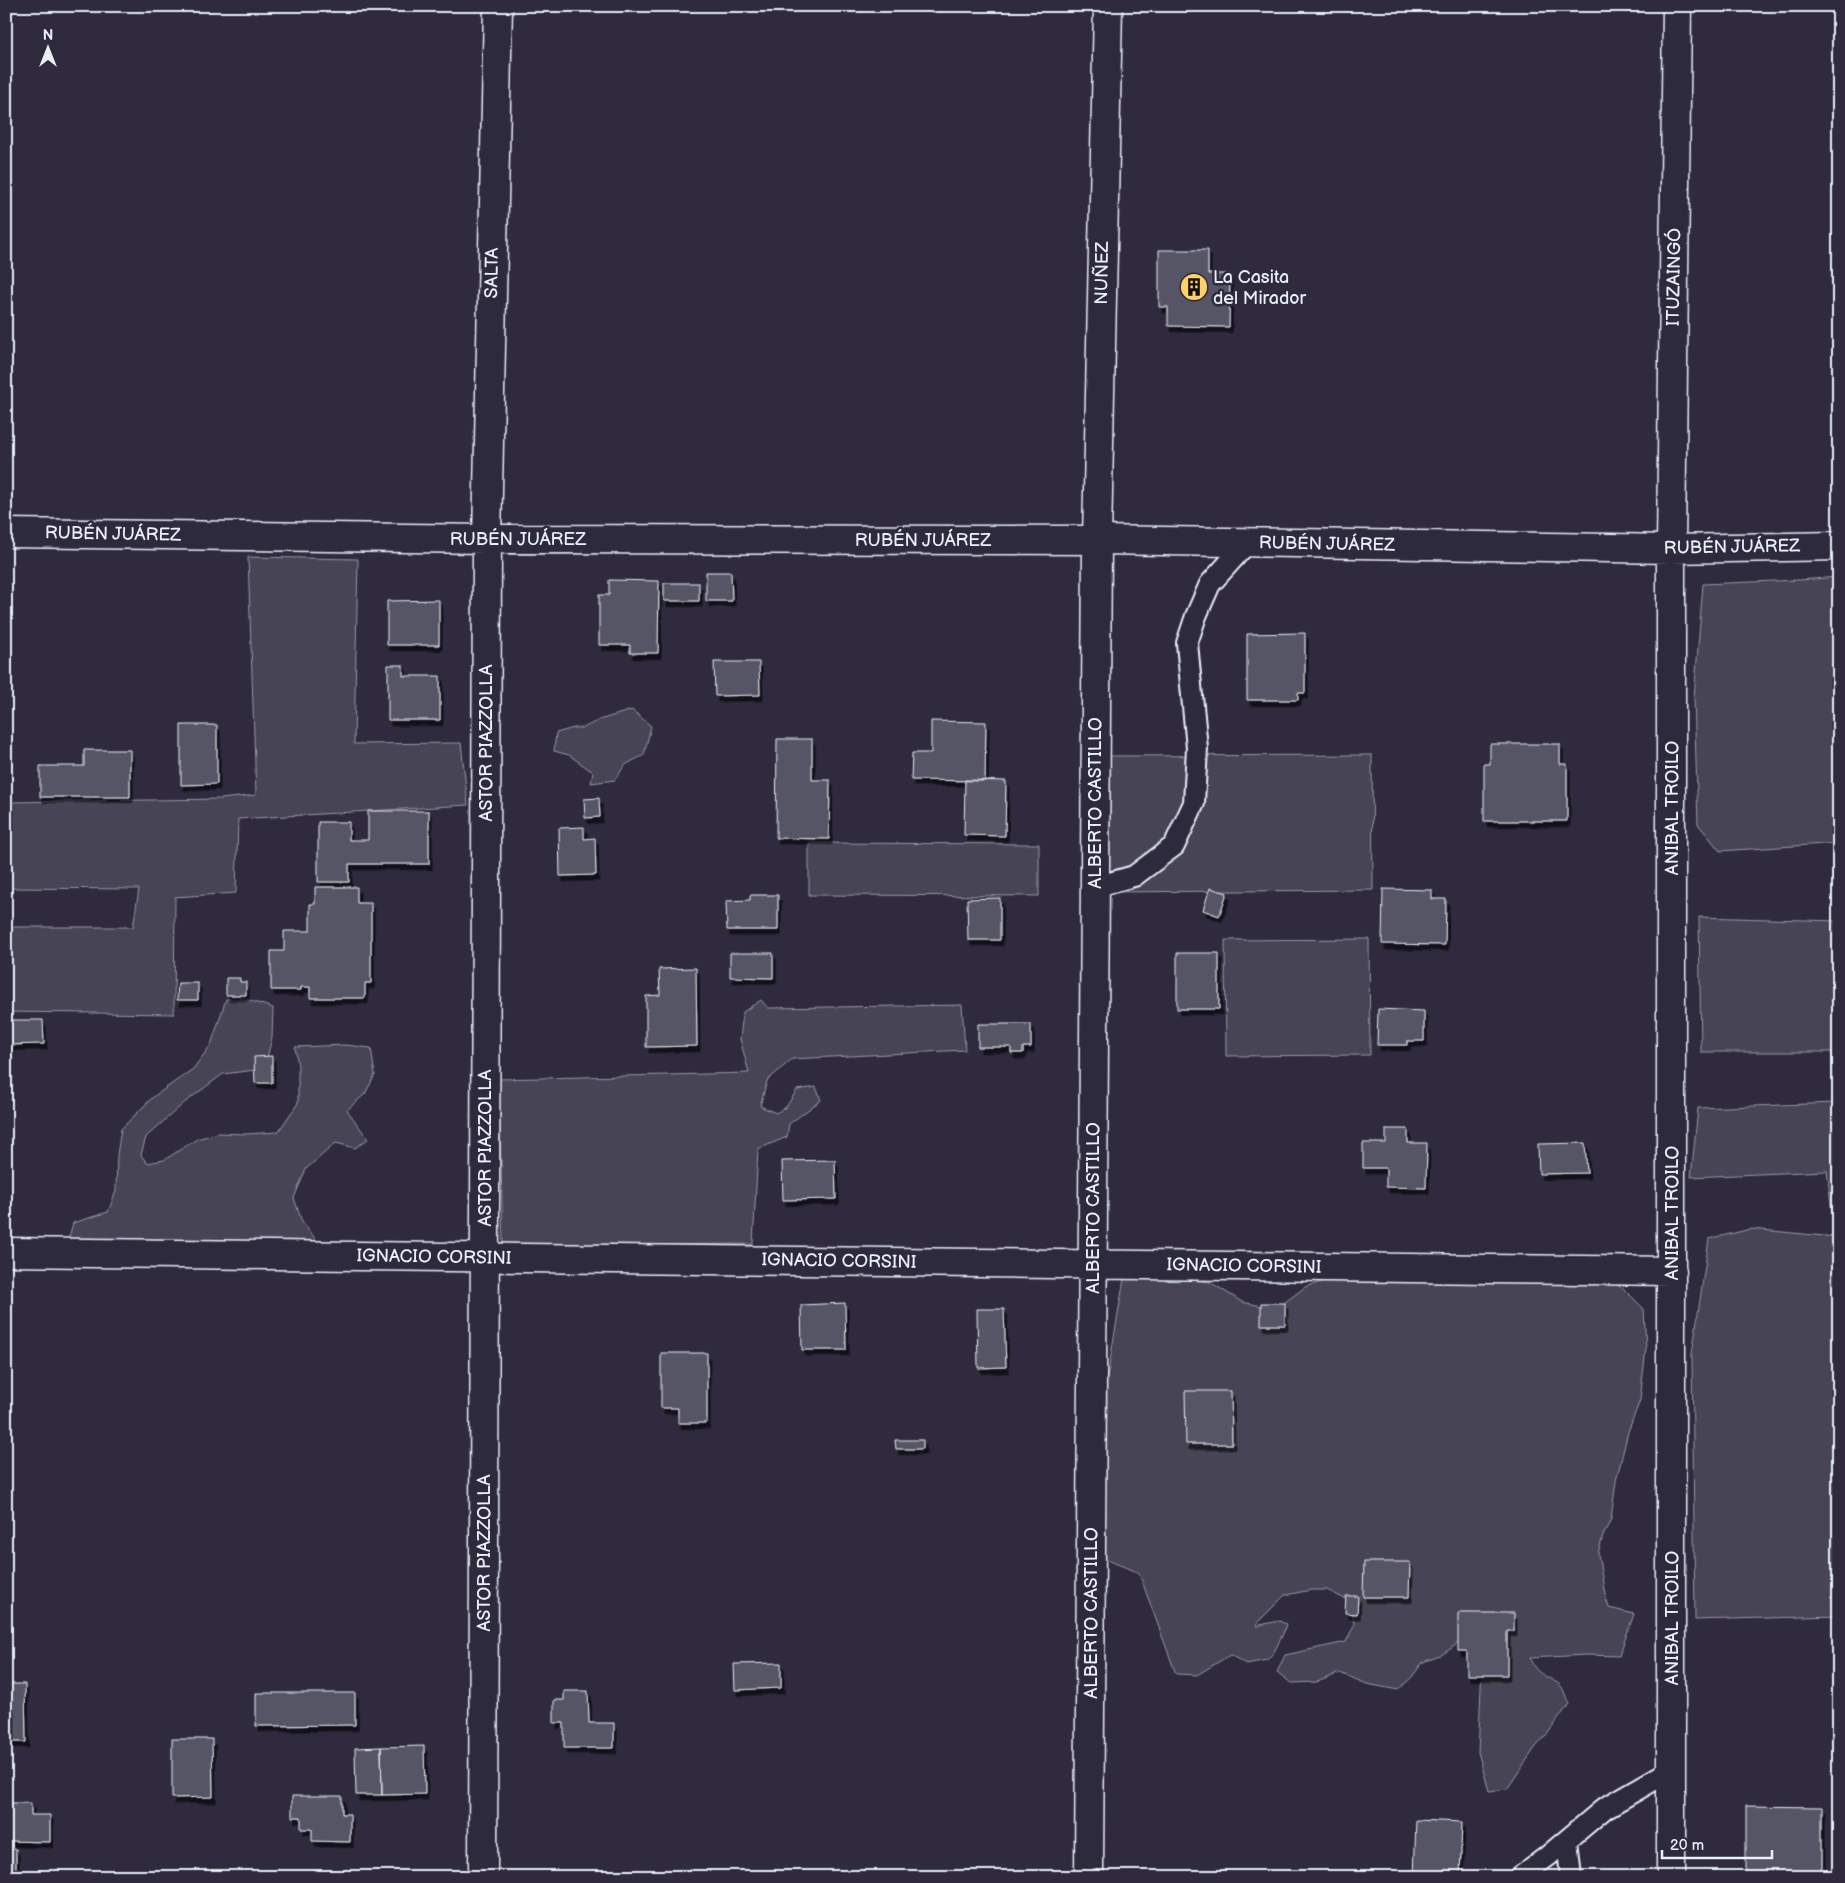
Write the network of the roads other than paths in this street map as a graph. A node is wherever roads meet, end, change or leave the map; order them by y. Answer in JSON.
{"nodes":[{"id":1,"x":498,"y":6,"type":"edge"},
{"id":2,"x":1108,"y":6,"type":"edge"},
{"id":3,"x":1677,"y":6,"type":"edge"},
{"id":4,"x":6,"y":533,"type":"edge"},
{"id":5,"x":487,"y":540,"type":"junction"},
{"id":6,"x":1097,"y":540,"type":"junction"},
{"id":7,"x":1248,"y":542,"type":"junction"},
{"id":8,"x":1839,"y":546,"type":"edge"},
{"id":9,"x":1671,"y":549,"type":"junction"},
{"id":10,"x":1095,"y":887,"type":"junction"},
{"id":11,"x":6,"y":1252,"type":"edge"},
{"id":12,"x":485,"y":1258,"type":"junction"},
{"id":13,"x":1093,"y":1264,"type":"junction"},
{"id":14,"x":1672,"y":1271,"type":"junction"},
{"id":15,"x":1671,"y":1770,"type":"junction"},
{"id":16,"x":1567,"y":1841,"type":"junction"},
{"id":17,"x":484,"y":1877,"type":"edge"},
{"id":18,"x":1089,"y":1877,"type":"edge"},
{"id":19,"x":1520,"y":1877,"type":"edge"},
{"id":20,"x":1571,"y":1877,"type":"edge"},
{"id":21,"x":1671,"y":1877,"type":"edge"}],
"edges":[{"from":1,"to":5,"type":"street","name":"SALTA"},
{"from":2,"to":6,"type":"street","name":"NUÑEZ"},
{"from":3,"to":9,"type":"street","name":"ITUZAINGÓ"},
{"from":4,"to":5,"type":"street","name":"RUBÉN JUÁREZ"},
{"from":5,"to":6,"type":"street","name":"RUBÉN JUÁREZ"},
{"from":5,"to":12,"type":"street","name":"ASTOR PIAZZOLLA"},
{"from":6,"to":7,"type":"street","name":"RUBÉN JUÁREZ"},
{"from":6,"to":10,"type":"street","name":"ALBERTO CASTILLO"},
{"from":7,"to":9,"type":"street","name":"RUBÉN JUÁREZ"},
{"from":7,"to":10,"type":"lane"},
{"from":8,"to":9,"type":"street","name":"RUBÉN JUÁREZ"},
{"from":9,"to":14,"type":"street","name":"ANIBAL TROILO"},
{"from":10,"to":13,"type":"street","name":"ALBERTO CASTILLO"},
{"from":11,"to":12,"type":"street","name":"IGNACIO CORSINI"},
{"from":12,"to":13,"type":"street","name":"IGNACIO CORSINI"},
{"from":12,"to":17,"type":"street","name":"ASTOR PIAZZOLLA"},
{"from":13,"to":14,"type":"street","name":"IGNACIO CORSINI"},
{"from":13,"to":18,"type":"street","name":"ALBERTO CASTILLO"},
{"from":14,"to":15,"type":"street","name":"ANIBAL TROILO"},
{"from":15,"to":16,"type":"lane"},
{"from":15,"to":21,"type":"street","name":"ANIBAL TROILO"},
{"from":16,"to":19,"type":"lane"},
{"from":16,"to":20,"type":"lane"}]}
